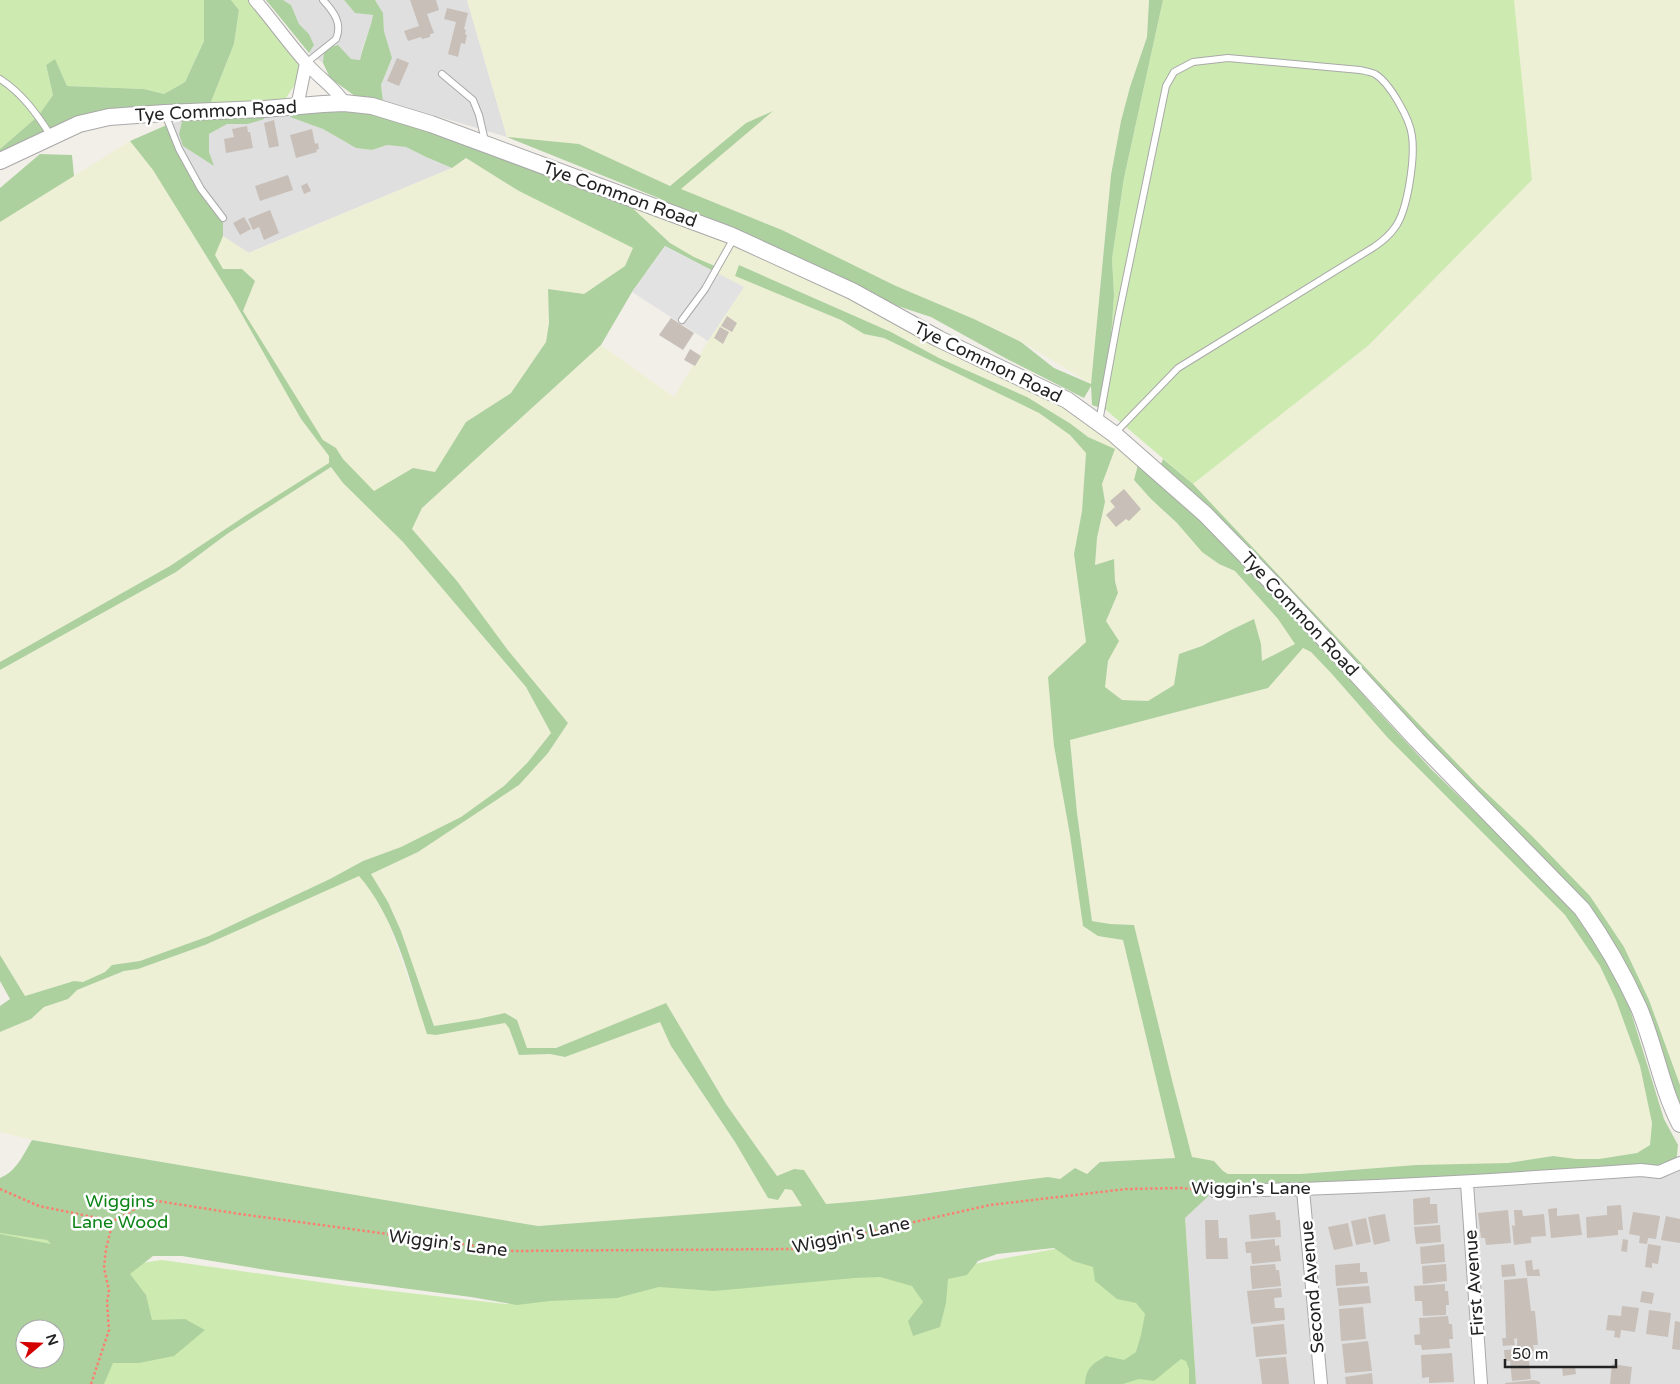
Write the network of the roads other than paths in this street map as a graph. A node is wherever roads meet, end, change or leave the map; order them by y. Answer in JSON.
{"nodes":[{"id":1,"x":255,"y":0,"type":"edge"},
{"id":2,"x":323,"y":0,"type":"edge"},
{"id":3,"x":306,"y":63,"type":"junction"},
{"id":4,"x":442,"y":74,"type":"dead end"},
{"id":5,"x":0,"y":79,"type":"edge"},
{"id":6,"x":344,"y":104,"type":"junction"},
{"id":7,"x":297,"y":107,"type":"junction"},
{"id":8,"x":165,"y":113,"type":"junction"},
{"id":9,"x":52,"y":137,"type":"junction"},
{"id":10,"x":486,"y":145,"type":"junction"},
{"id":11,"x":0,"y":161,"type":"edge"},
{"id":12,"x":223,"y":218,"type":"dead end"},
{"id":13,"x":734,"y":237,"type":"junction"},
{"id":14,"x":682,"y":320,"type":"dead end"},
{"id":15,"x":1098,"y":423,"type":"junction"},
{"id":16,"x":1114,"y":434,"type":"junction"},
{"id":17,"x":1680,"y":1124,"type":"edge"},
{"id":18,"x":1680,"y":1163,"type":"edge"},
{"id":19,"x":1467,"y":1183,"type":"junction"},
{"id":20,"x":1303,"y":1190,"type":"junction"},
{"id":21,"x":1214,"y":1191,"type":"road end"},
{"id":22,"x":1321,"y":1384,"type":"edge"},
{"id":23,"x":1481,"y":1384,"type":"edge"}],
"edges":[{"from":1,"to":3,"type":"street"},
{"from":2,"to":3,"type":"lane"},
{"from":3,"to":6,"type":"street"},
{"from":3,"to":7,"type":"street"},
{"from":4,"to":10,"type":"lane"},
{"from":5,"to":9,"type":"lane"},
{"from":6,"to":7,"type":"street","name":"Tye Common Road"},
{"from":6,"to":10,"type":"street","name":"Tye Common Road"},
{"from":7,"to":8,"type":"street","name":"Tye Common Road"},
{"from":8,"to":9,"type":"street","name":"Tye Common Road"},
{"from":8,"to":12,"type":"lane"},
{"from":9,"to":11,"type":"street","name":"Tye Common Road"},
{"from":10,"to":13,"type":"street","name":"Tye Common Road"},
{"from":13,"to":14,"type":"lane"},
{"from":13,"to":15,"type":"street","name":"Tye Common Road"},
{"from":15,"to":16,"type":"street","name":"Tye Common Road"},
{"from":15,"to":16,"type":"lane"},
{"from":16,"to":17,"type":"street","name":"Tye Common Road"},
{"from":18,"to":19,"type":"street","name":"Wiggin's Lane"},
{"from":19,"to":20,"type":"street","name":"Wiggin's Lane"},
{"from":19,"to":23,"type":"street","name":"First Avenue"},
{"from":20,"to":21,"type":"street","name":"Wiggin's Lane"},
{"from":20,"to":22,"type":"street","name":"Second Avenue"}]}
